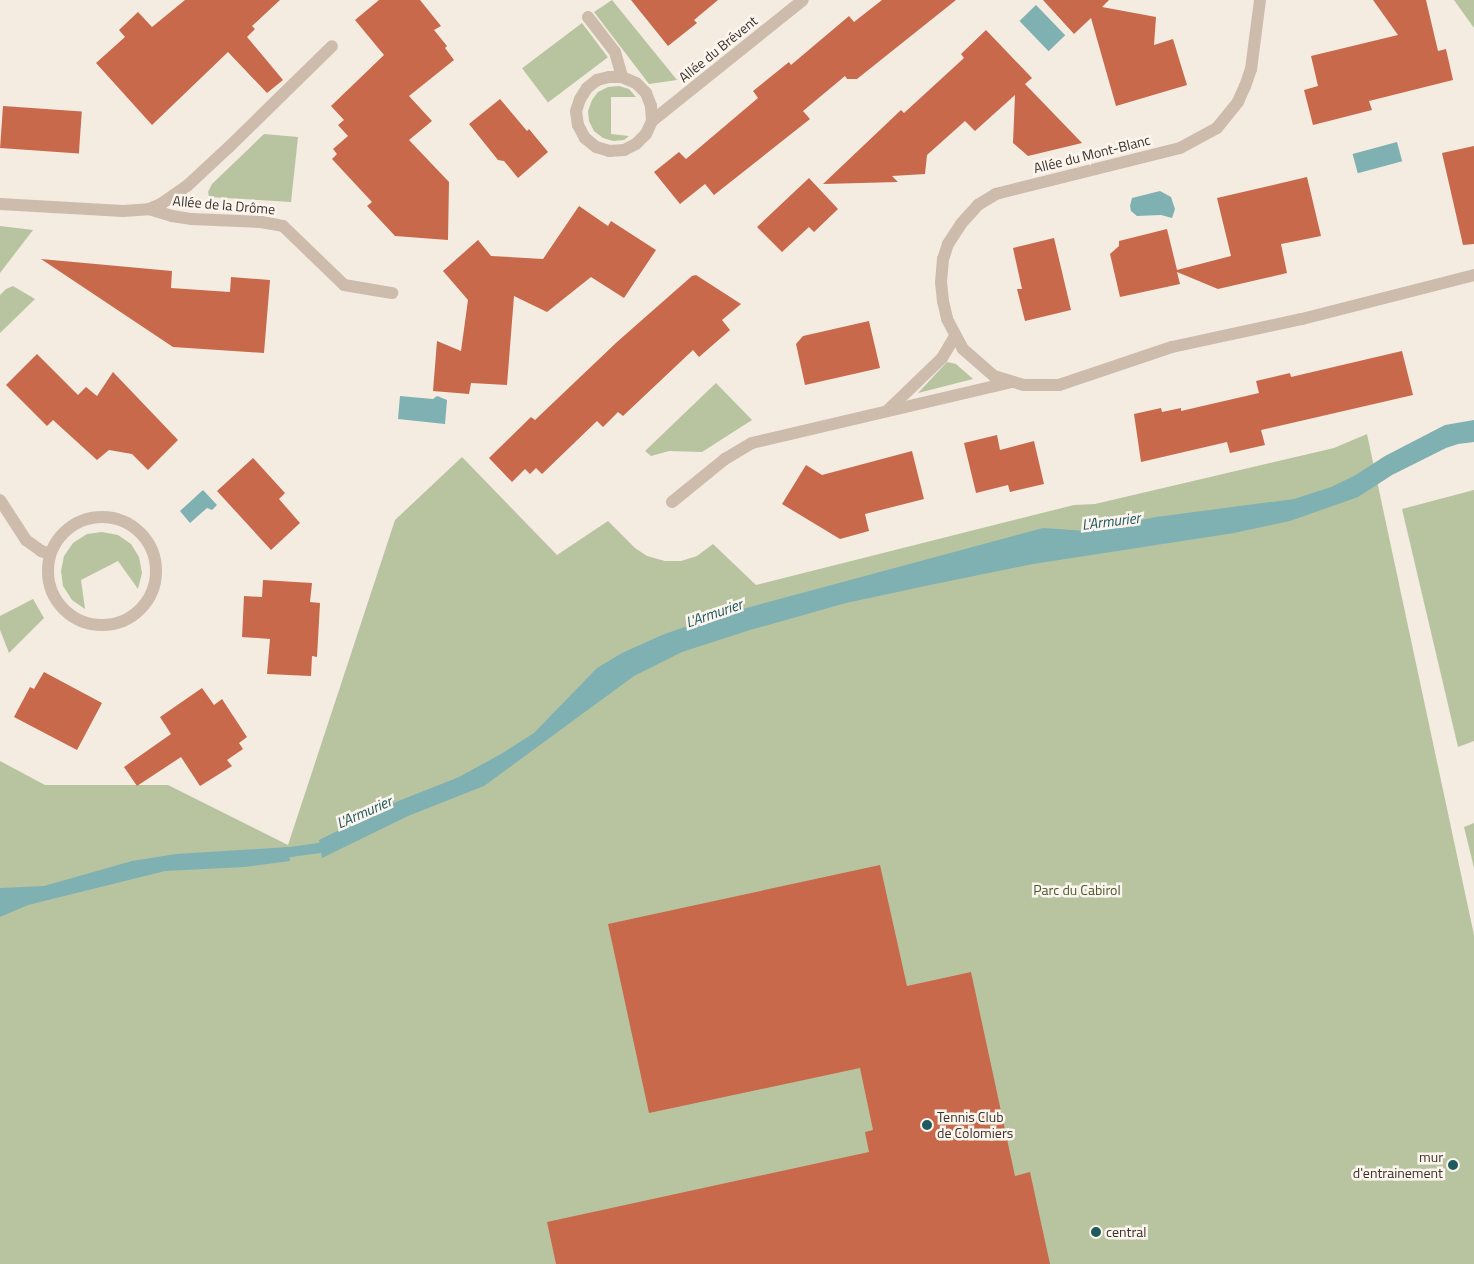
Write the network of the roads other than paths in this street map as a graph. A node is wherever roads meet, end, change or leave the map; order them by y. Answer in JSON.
{"nodes":[{"id":1,"x":803,"y":0,"type":"edge"},
{"id":2,"x":1260,"y":0,"type":"edge"},
{"id":3,"x":588,"y":17,"type":"dead end"},
{"id":4,"x":332,"y":46,"type":"dead end"},
{"id":5,"x":622,"y":77,"type":"junction"},
{"id":6,"x":652,"y":121,"type":"junction"},
{"id":7,"x":0,"y":204,"type":"edge"},
{"id":8,"x":149,"y":208,"type":"junction"},
{"id":9,"x":1474,"y":276,"type":"edge"},
{"id":10,"x":392,"y":293,"type":"dead end"},
{"id":11,"x":955,"y":336,"type":"junction"},
{"id":12,"x":1012,"y":382,"type":"junction"},
{"id":13,"x":887,"y":411,"type":"junction"},
{"id":14,"x":0,"y":500,"type":"edge"},
{"id":15,"x":672,"y":502,"type":"dead end"},
{"id":16,"x":50,"y":554,"type":"junction"}],
"edges":[{"from":1,"to":6,"type":"street","name":"Allée du Brévent"},
{"from":2,"to":11,"type":"street","name":"Allée du Mont-Blanc"},
{"from":3,"to":5,"type":"street"},
{"from":4,"to":8,"type":"street","name":"Allée de la Drôme"},
{"from":5,"to":6,"type":"street"},
{"from":5,"to":6,"type":"street","name":"Allée du Brévent"},
{"from":7,"to":8,"type":"street","name":"Allée de la Drôme"},
{"from":8,"to":10,"type":"street","name":"Allée de la Drôme"},
{"from":9,"to":12,"type":"street","name":"Allée du Mont-Blanc"},
{"from":11,"to":12,"type":"street","name":"Allée du Mont-Blanc"},
{"from":11,"to":13,"type":"street"},
{"from":12,"to":13,"type":"street","name":"Allée du Mont-Blanc"},
{"from":13,"to":15,"type":"street","name":"Allée du Mont-Blanc"},
{"from":14,"to":16,"type":"street"},
{"from":16,"to":16,"type":"street"}]}
